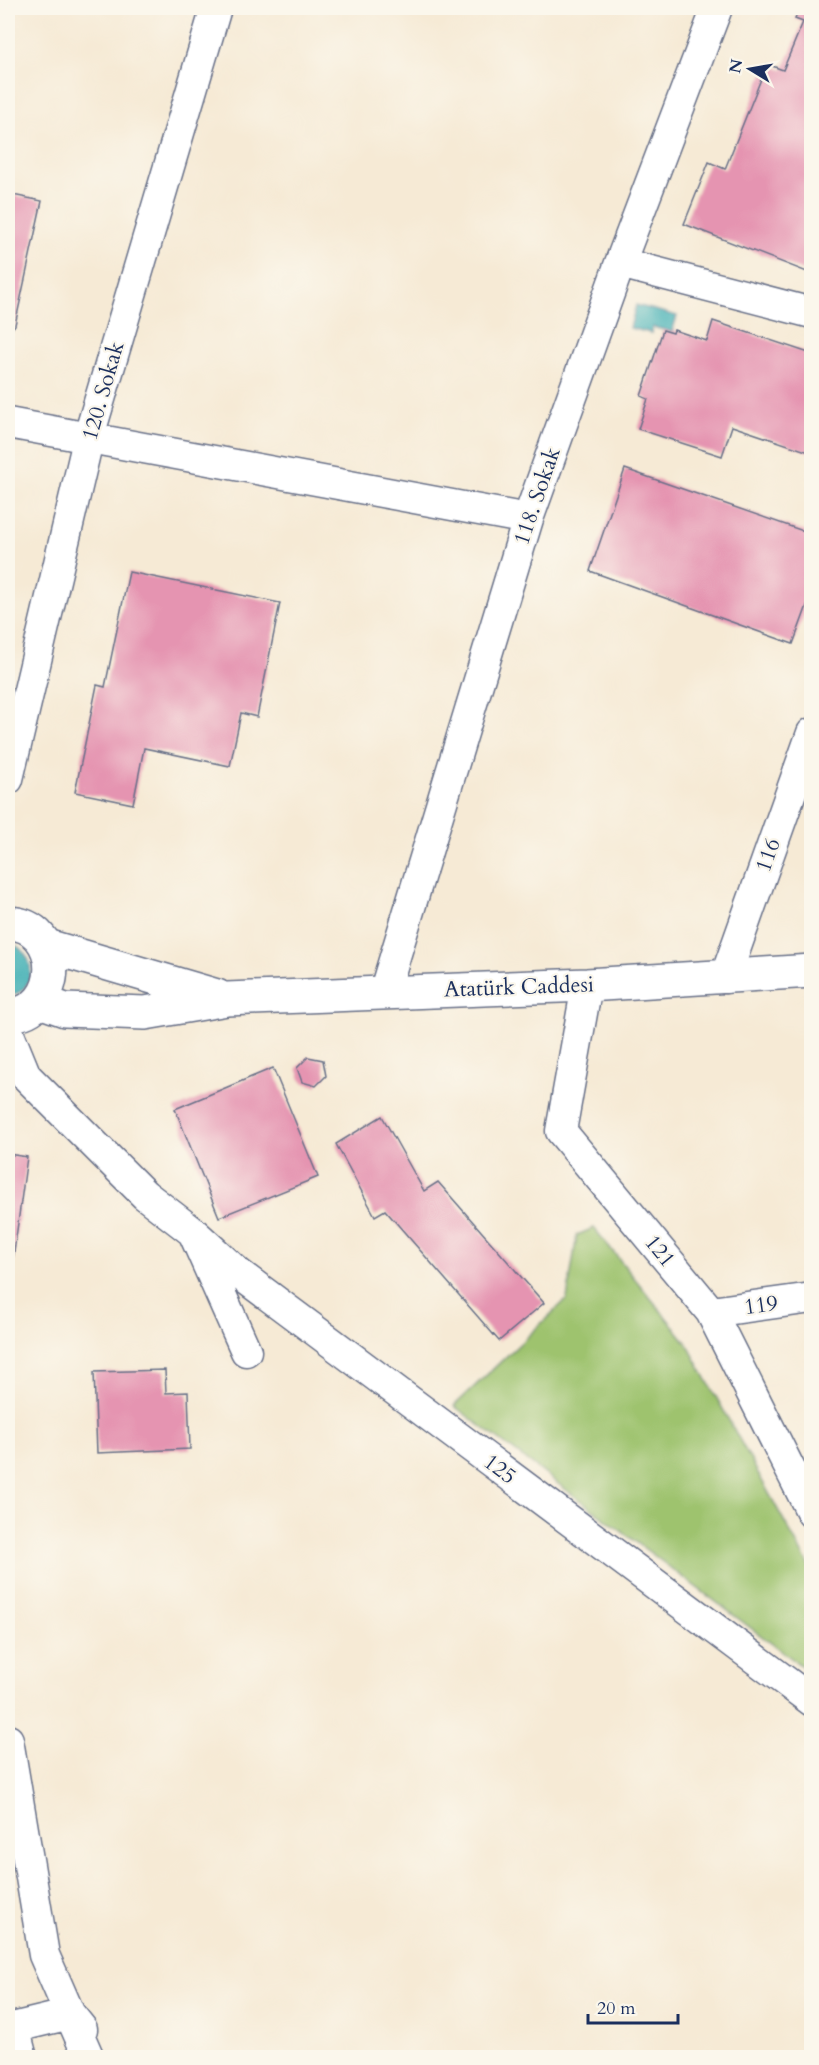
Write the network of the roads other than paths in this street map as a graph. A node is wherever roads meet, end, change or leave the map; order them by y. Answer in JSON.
{"nodes":[{"id":1,"x":216,"y":8,"type":"edge"},
{"id":2,"x":717,"y":8,"type":"edge"},
{"id":3,"x":620,"y":263,"type":"junction"},
{"id":4,"x":812,"y":313,"type":"edge"},
{"id":5,"x":8,"y":423,"type":"edge"},
{"id":6,"x":89,"y":436,"type":"junction"},
{"id":7,"x":528,"y":519,"type":"junction"},
{"id":8,"x":812,"y":734,"type":"edge"},
{"id":9,"x":8,"y":779,"type":"edge"},
{"id":10,"x":8,"y":923,"type":"edge"},
{"id":11,"x":47,"y":946,"type":"junction"},
{"id":12,"x":812,"y":972,"type":"edge"},
{"id":13,"x":725,"y":978,"type":"junction"},
{"id":14,"x":587,"y":985,"type":"junction"},
{"id":15,"x":384,"y":993,"type":"junction"},
{"id":16,"x":227,"y":999,"type":"junction"},
{"id":17,"x":40,"y":1001,"type":"junction"},
{"id":18,"x":8,"y":1015,"type":"edge"},
{"id":19,"x":8,"y":1032,"type":"edge"},
{"id":20,"x":193,"y":1232,"type":"junction"},
{"id":21,"x":812,"y":1298,"type":"edge"},
{"id":22,"x":711,"y":1312,"type":"junction"},
{"id":23,"x":246,"y":1351,"type":"dead end"},
{"id":24,"x":812,"y":1513,"type":"edge"},
{"id":25,"x":812,"y":1701,"type":"edge"},
{"id":26,"x":8,"y":1740,"type":"edge"},
{"id":27,"x":70,"y":2014,"type":"junction"},
{"id":28,"x":11,"y":2028,"type":"edge"},
{"id":29,"x":22,"y":2058,"type":"edge"},
{"id":30,"x":89,"y":2058,"type":"edge"},
{"id":31,"x":103,"y":2058,"type":"edge"}],
"edges":[{"from":1,"to":6,"type":"street","name":"120. Sokak"},
{"from":2,"to":3,"type":"street","name":"118. Sokak"},
{"from":3,"to":4,"type":"street"},
{"from":3,"to":7,"type":"street","name":"118. Sokak"},
{"from":5,"to":6,"type":"street"},
{"from":6,"to":7,"type":"street"},
{"from":6,"to":9,"type":"street","name":"120. Sokak"},
{"from":7,"to":15,"type":"street","name":"118. Sokak"},
{"from":8,"to":13,"type":"street","name":"116"},
{"from":10,"to":11,"type":"main road"},
{"from":11,"to":16,"type":"main road","name":"Atatürk Caddesi"},
{"from":11,"to":17,"type":"main road"},
{"from":12,"to":13,"type":"main road","name":"Atatürk Caddesi"},
{"from":13,"to":14,"type":"main road","name":"Atatürk Caddesi"},
{"from":14,"to":15,"type":"main road","name":"Atatürk Caddesi"},
{"from":14,"to":22,"type":"street","name":"121"},
{"from":15,"to":16,"type":"main road","name":"Atatürk Caddesi"},
{"from":16,"to":17,"type":"main road","name":"Atatürk Caddesi"},
{"from":17,"to":18,"type":"main road"},
{"from":19,"to":20,"type":"street","name":"125"},
{"from":20,"to":23,"type":"street"},
{"from":20,"to":25,"type":"street","name":"125"},
{"from":21,"to":22,"type":"street","name":"119"},
{"from":22,"to":24,"type":"street","name":"121"},
{"from":26,"to":27,"type":"street"},
{"from":27,"to":28,"type":"street"},
{"from":27,"to":30,"type":"street"},
{"from":27,"to":31,"type":"street"},
{"from":28,"to":29,"type":"street"}]}
